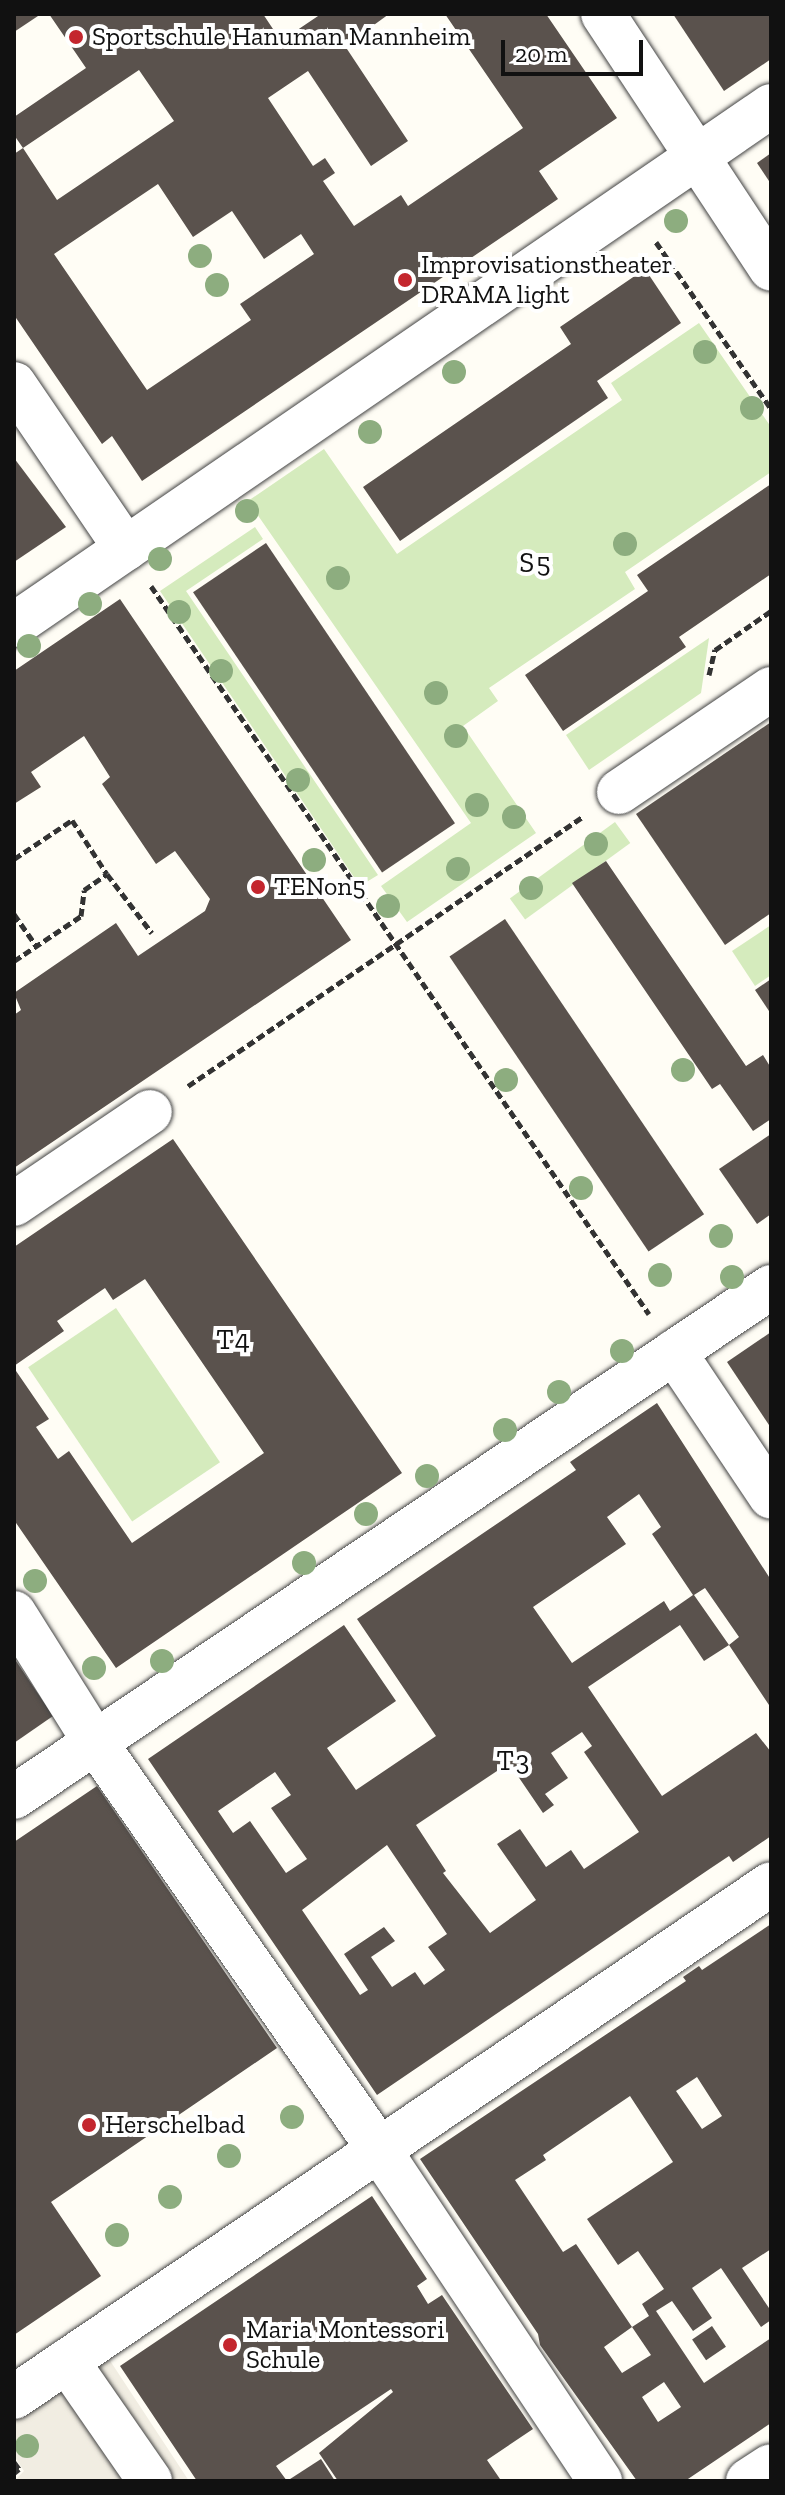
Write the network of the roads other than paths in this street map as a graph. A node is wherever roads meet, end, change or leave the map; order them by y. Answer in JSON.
{"nodes":[{"id":1,"x":603,"y":14,"type":"edge"},
{"id":2,"x":771,"y":106,"type":"edge"},
{"id":3,"x":696,"y":157,"type":"junction"},
{"id":4,"x":771,"y":269,"type":"edge"},
{"id":5,"x":14,"y":384,"type":"edge"},
{"id":6,"x":126,"y":549,"type":"junction"},
{"id":7,"x":14,"y":625,"type":"edge"},
{"id":8,"x":771,"y":689,"type":"edge"},
{"id":9,"x":619,"y":792,"type":"road end"},
{"id":10,"x":150,"y":1112,"type":"road end"},
{"id":11,"x":14,"y":1204,"type":"edge"},
{"id":12,"x":771,"y":1287,"type":"edge"},
{"id":13,"x":674,"y":1352,"type":"junction"},
{"id":14,"x":771,"y":1497,"type":"edge"},
{"id":15,"x":14,"y":1613,"type":"edge"},
{"id":16,"x":95,"y":1742,"type":"junction"},
{"id":17,"x":14,"y":1797,"type":"edge"},
{"id":18,"x":771,"y":1884,"type":"edge"},
{"id":19,"x":380,"y":2151,"type":"junction"},
{"id":20,"x":67,"y":2361,"type":"junction"},
{"id":21,"x":14,"y":2397,"type":"edge"},
{"id":22,"x":771,"y":2466,"type":"edge"},
{"id":23,"x":150,"y":2481,"type":"edge"},
{"id":24,"x":600,"y":2481,"type":"edge"},
{"id":25,"x":748,"y":2481,"type":"edge"}],
"edges":[{"from":1,"to":3,"type":"street"},
{"from":2,"to":3,"type":"street"},
{"from":3,"to":4,"type":"street"},
{"from":3,"to":6,"type":"street"},
{"from":5,"to":6,"type":"street"},
{"from":6,"to":7,"type":"street"},
{"from":8,"to":9,"type":"street"},
{"from":10,"to":11,"type":"street"},
{"from":12,"to":13,"type":"street"},
{"from":13,"to":14,"type":"street"},
{"from":13,"to":16,"type":"street"},
{"from":15,"to":16,"type":"street"},
{"from":16,"to":17,"type":"street"},
{"from":16,"to":19,"type":"street"},
{"from":18,"to":19,"type":"street"},
{"from":19,"to":20,"type":"street"},
{"from":19,"to":24,"type":"street"},
{"from":20,"to":21,"type":"street"},
{"from":20,"to":23,"type":"street"},
{"from":22,"to":25,"type":"street"}]}
